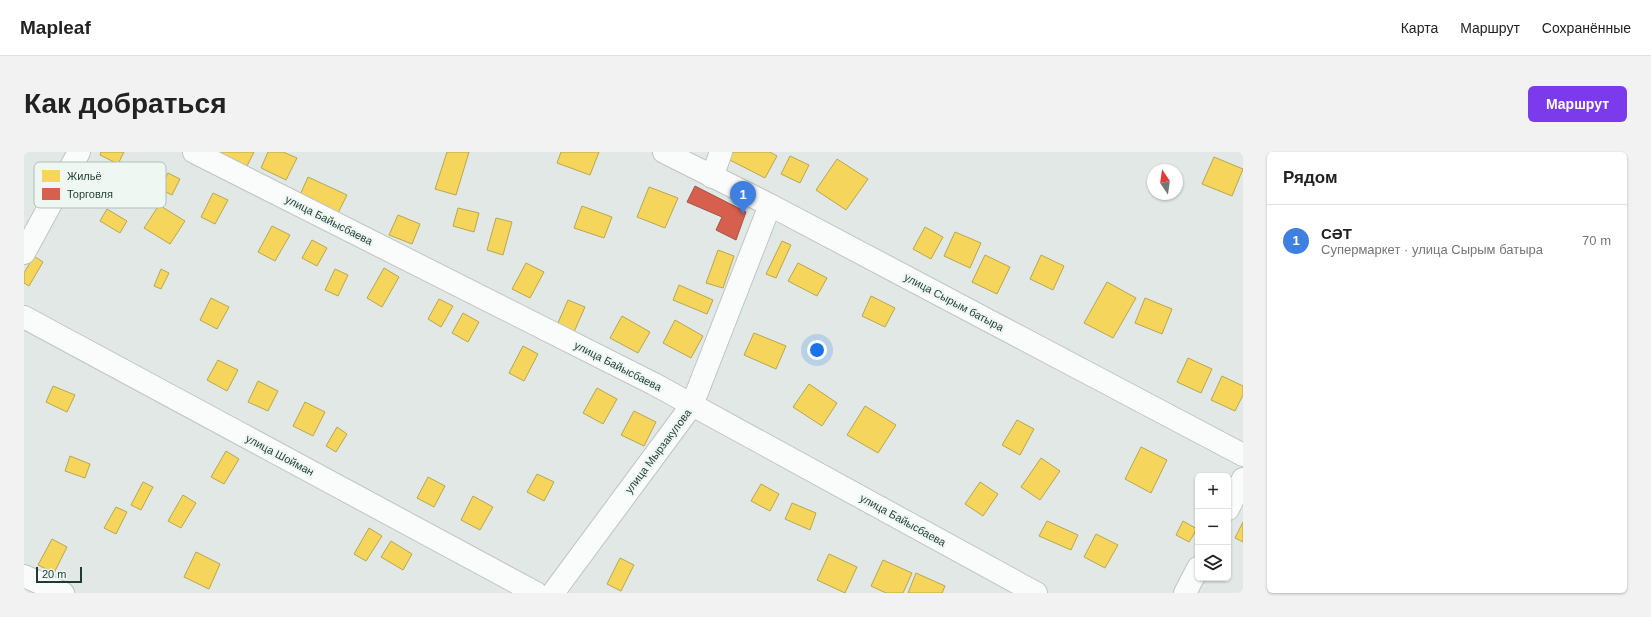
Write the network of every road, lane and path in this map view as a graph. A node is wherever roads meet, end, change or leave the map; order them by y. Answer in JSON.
{"nodes":[{"id":1,"x":79,"y":152,"type":"edge"},
{"id":2,"x":194,"y":152,"type":"edge"},
{"id":3,"x":664,"y":152,"type":"edge"},
{"id":4,"x":721,"y":152,"type":"edge"},
{"id":5,"x":74,"y":162,"type":"edge"},
{"id":6,"x":712,"y":177,"type":"junction"},
{"id":7,"x":770,"y":205,"type":"junction"},
{"id":8,"x":49,"y":208,"type":"edge"},
{"id":9,"x":24,"y":253,"type":"edge"},
{"id":10,"x":24,"y":317,"type":"edge"},
{"id":11,"x":692,"y":404,"type":"junction"},
{"id":12,"x":1243,"y":455,"type":"edge"},
{"id":13,"x":1243,"y":479,"type":"edge"},
{"id":14,"x":1231,"y":503,"type":"edge"},
{"id":15,"x":1195,"y":574,"type":"edge"},
{"id":16,"x":24,"y":576,"type":"edge"},
{"id":17,"x":63,"y":593,"type":"edge"},
{"id":18,"x":536,"y":593,"type":"edge"},
{"id":19,"x":552,"y":593,"type":"edge"},
{"id":20,"x":1036,"y":593,"type":"edge"},
{"id":21,"x":1185,"y":593,"type":"edge"}],
"edges":[{"from":1,"to":5,"type":"street"},
{"from":2,"to":11,"type":"street","name":"улица Байысбаева"},
{"from":3,"to":6,"type":"street","name":"улица Сырым батыра"},
{"from":4,"to":6,"type":"street"},
{"from":6,"to":7,"type":"street","name":"улица Сырым батыра"},
{"from":7,"to":11,"type":"street","name":"улица Мырзакулова"},
{"from":7,"to":12,"type":"street","name":"улица Сырым батыра"},
{"from":8,"to":9,"type":"street"},
{"from":10,"to":18,"type":"street","name":"улица Шойман"},
{"from":11,"to":19,"type":"street","name":"улица Мырзакулова"},
{"from":11,"to":20,"type":"street","name":"улица Байысбаева"},
{"from":13,"to":14,"type":"street"},
{"from":15,"to":21,"type":"street"},
{"from":16,"to":17,"type":"street"}]}
